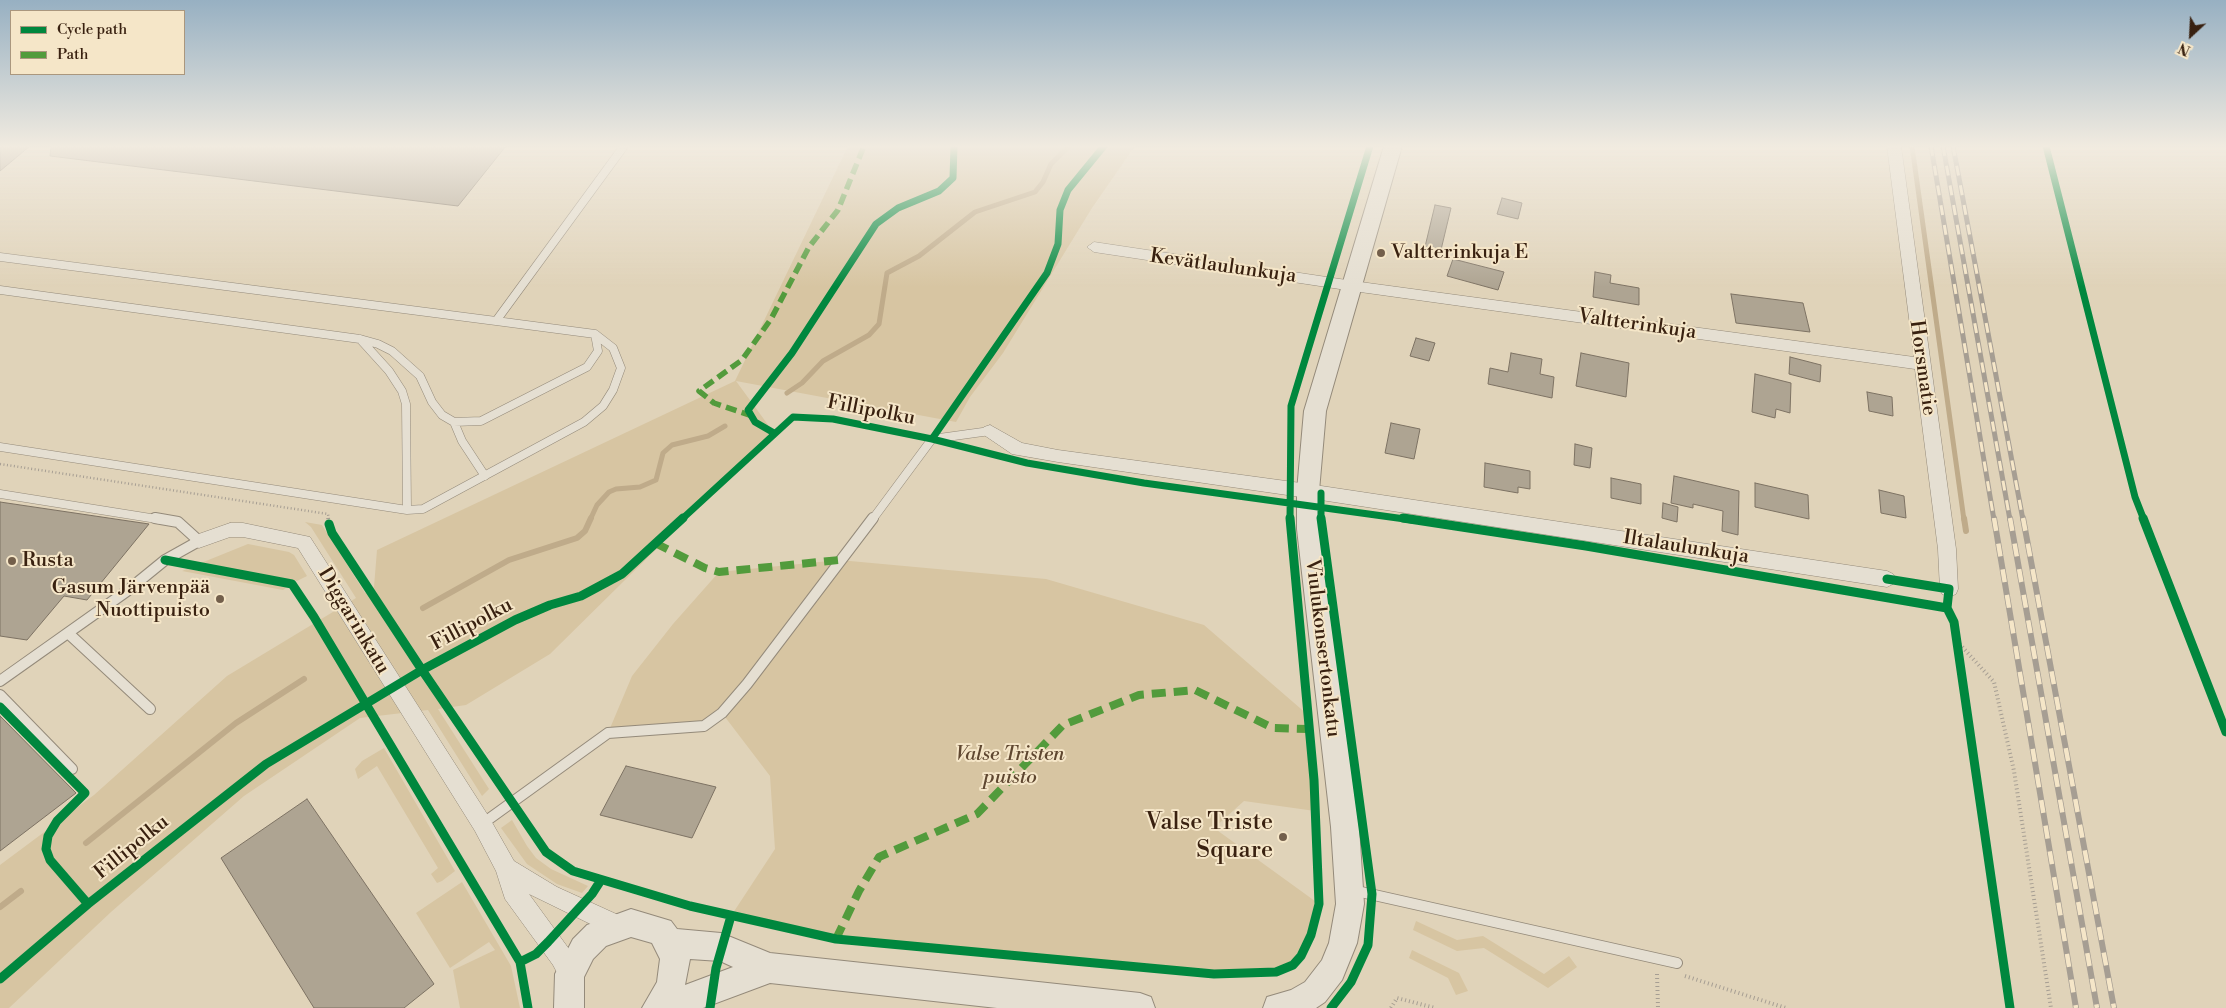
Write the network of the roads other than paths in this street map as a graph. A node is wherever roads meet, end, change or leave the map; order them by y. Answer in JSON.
{"nodes":[{"id":1,"x":590,"y":193,"type":"edge"},
{"id":2,"x":1380,"y":193,"type":"edge"},
{"id":3,"x":1900,"y":193,"type":"edge"},
{"id":4,"x":1094,"y":248,"type":"dead end"},
{"id":5,"x":0,"y":257,"type":"edge"},
{"id":6,"x":1353,"y":286,"type":"junction"},
{"id":7,"x":0,"y":290,"type":"edge"},
{"id":8,"x":496,"y":321,"type":"junction"},
{"id":9,"x":595,"y":334,"type":"junction"},
{"id":10,"x":360,"y":339,"type":"junction"},
{"id":11,"x":1921,"y":364,"type":"junction"},
{"id":12,"x":454,"y":422,"type":"junction"},
{"id":13,"x":990,"y":431,"type":"joint"},
{"id":14,"x":0,"y":447,"type":"edge"},
{"id":15,"x":484,"y":476,"type":"junction"},
{"id":16,"x":1308,"y":491,"type":"junction"},
{"id":17,"x":0,"y":494,"type":"edge"},
{"id":18,"x":407,"y":510,"type":"junction"},
{"id":19,"x":199,"y":541,"type":"junction"},
{"id":20,"x":1887,"y":579,"type":"dead end"},
{"id":21,"x":1949,"y":589,"type":"dead end"},
{"id":22,"x":68,"y":633,"type":"junction"},
{"id":23,"x":0,"y":681,"type":"edge"},
{"id":24,"x":0,"y":695,"type":"edge"},
{"id":25,"x":150,"y":710,"type":"dead end"},
{"id":26,"x":72,"y":769,"type":"dead end"},
{"id":27,"x":482,"y":824,"type":"junction"},
{"id":28,"x":506,"y":868,"type":"junction"},
{"id":29,"x":1349,"y":889,"type":"junction"},
{"id":30,"x":617,"y":926,"type":"junction"},
{"id":31,"x":670,"y":943,"type":"junction"},
{"id":32,"x":1678,"y":963,"type":"dead end"},
{"id":33,"x":770,"y":968,"type":"junction"},
{"id":34,"x":570,"y":974,"type":"junction"},
{"id":35,"x":569,"y":1008,"type":"edge"},
{"id":36,"x":657,"y":1008,"type":"edge"},
{"id":37,"x":663,"y":1008,"type":"edge"},
{"id":38,"x":1140,"y":1008,"type":"edge"},
{"id":39,"x":1278,"y":1008,"type":"edge"}],
"edges":[{"from":1,"to":8,"type":"lane"},
{"from":2,"to":6,"type":"street","name":"Viulukonsertonkatu"},
{"from":3,"to":11,"type":"street","name":"Horsmatie"},
{"from":4,"to":6,"type":"street","name":"Kevätlaulunkuja"},
{"from":5,"to":8,"type":"lane"},
{"from":6,"to":11,"type":"street","name":"Valtterinkuja"},
{"from":6,"to":16,"type":"street","name":"Viulukonsertonkatu"},
{"from":7,"to":10,"type":"lane"},
{"from":8,"to":9,"type":"lane"},
{"from":9,"to":12,"type":"lane"},
{"from":9,"to":15,"type":"lane"},
{"from":10,"to":12,"type":"lane"},
{"from":10,"to":18,"type":"lane"},
{"from":11,"to":21,"type":"street","name":"Horsmatie"},
{"from":12,"to":15,"type":"lane"},
{"from":13,"to":16,"type":"street","name":"Iltalaulunkuja"},
{"from":13,"to":27,"type":"lane"},
{"from":14,"to":18,"type":"lane"},
{"from":15,"to":18,"type":"lane"},
{"from":16,"to":20,"type":"street","name":"Iltalaulunkuja"},
{"from":16,"to":29,"type":"street","name":"Viulukonsertonkatu"},
{"from":17,"to":19,"type":"lane"},
{"from":19,"to":22,"type":"lane"},
{"from":19,"to":27,"type":"street","name":"Diggarinkatu"},
{"from":22,"to":23,"type":"lane"},
{"from":22,"to":25,"type":"lane"},
{"from":24,"to":26,"type":"lane"},
{"from":27,"to":28,"type":"street","name":"Diggarinkatu"},
{"from":28,"to":30,"type":"street","name":"Diggarinkatu"},
{"from":28,"to":34,"type":"street","name":"Diggarinkatu"},
{"from":29,"to":32,"type":"lane"},
{"from":29,"to":39,"type":"street","name":"Viulukonsertonkatu"},
{"from":30,"to":31,"type":"street"},
{"from":30,"to":34,"type":"street"},
{"from":31,"to":33,"type":"street"},
{"from":31,"to":36,"type":"street"},
{"from":33,"to":37,"type":"street"},
{"from":33,"to":38,"type":"street"},
{"from":34,"to":35,"type":"street"}]}
